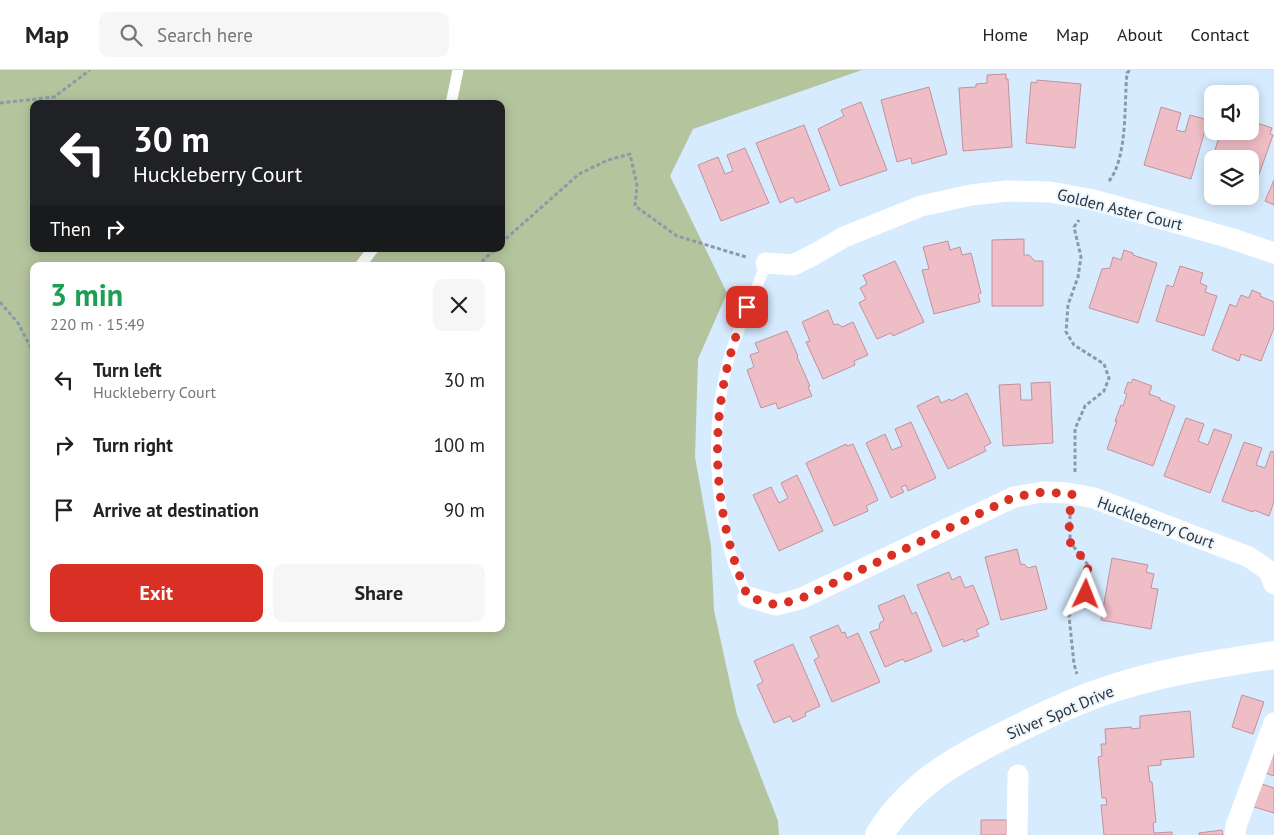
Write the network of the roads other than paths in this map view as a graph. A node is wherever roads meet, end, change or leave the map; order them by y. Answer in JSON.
{"nodes":[{"id":1,"x":458,"y":70,"type":"edge"},
{"id":2,"x":452,"y":100,"type":"edge"},
{"id":3,"x":371,"y":252,"type":"edge"},
{"id":4,"x":1274,"y":253,"type":"edge"},
{"id":5,"x":363,"y":262,"type":"edge"},
{"id":6,"x":766,"y":263,"type":"joint"},
{"id":7,"x":1274,"y":584,"type":"edge"},
{"id":8,"x":748,"y":597,"type":"joint"},
{"id":9,"x":1274,"y":655,"type":"edge"},
{"id":10,"x":1274,"y":723,"type":"edge"},
{"id":11,"x":1018,"y":775,"type":"dead end"},
{"id":12,"x":879,"y":835,"type":"edge"},
{"id":13,"x":1018,"y":835,"type":"edge"},
{"id":14,"x":1236,"y":835,"type":"edge"}],
"edges":[{"from":1,"to":2,"type":"lane"},
{"from":3,"to":5,"type":"lane"},
{"from":4,"to":6,"type":"street","name":"Golden Aster Court"},
{"from":6,"to":8,"type":"lane"},
{"from":7,"to":8,"type":"street","name":"Huckleberry Court"},
{"from":9,"to":12,"type":"street","name":"Silver Spot Drive"},
{"from":10,"to":14,"type":"street"},
{"from":11,"to":13,"type":"street"}]}
